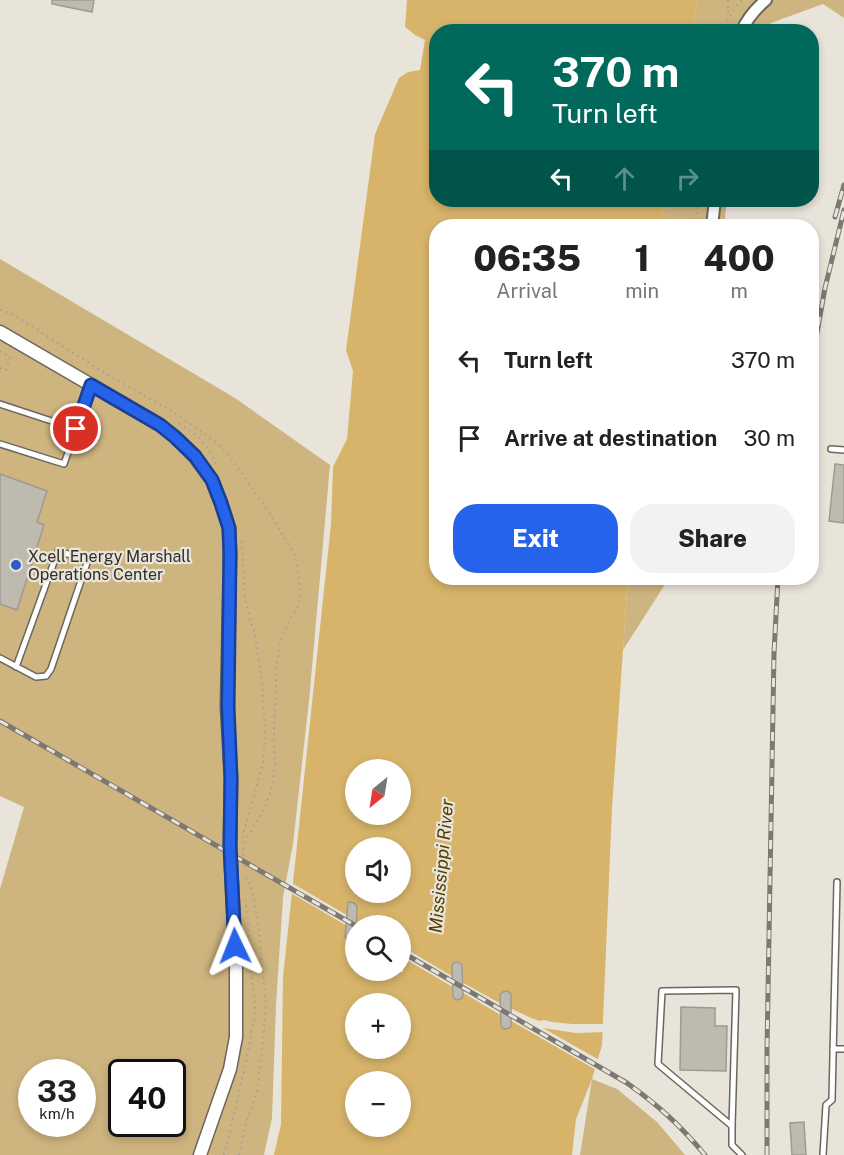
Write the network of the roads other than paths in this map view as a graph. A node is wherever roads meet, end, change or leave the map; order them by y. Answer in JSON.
{"nodes":[{"id":1,"x":766,"y":0,"type":"edge"},
{"id":2,"x":746,"y":24,"type":"edge"},
{"id":3,"x":0,"y":332,"type":"edge"},
{"id":4,"x":91,"y":385,"type":"junction"},
{"id":5,"x":0,"y":404,"type":"edge"},
{"id":6,"x":76,"y":429,"type":"junction"},
{"id":7,"x":0,"y":444,"type":"edge"},
{"id":8,"x":831,"y":449,"type":"dead end"},
{"id":9,"x":844,"y":450,"type":"edge"},
{"id":10,"x":0,"y":658,"type":"edge"},
{"id":11,"x":16,"y":668,"type":"junction"},
{"id":12,"x":837,"y":882,"type":"dead end"},
{"id":13,"x":837,"y":922,"type":"junction"},
{"id":14,"x":844,"y":923,"type":"edge"},
{"id":15,"x":833,"y":1049,"type":"junction"},
{"id":16,"x":844,"y":1049,"type":"edge"},
{"id":17,"x":732,"y":1126,"type":"junction"},
{"id":18,"x":200,"y":1155,"type":"edge"},
{"id":19,"x":742,"y":1155,"type":"edge"},
{"id":20,"x":823,"y":1155,"type":"edge"}],
"edges":[{"from":1,"to":2,"type":"street"},
{"from":3,"to":4,"type":"street"},
{"from":4,"to":6,"type":"lane"},
{"from":4,"to":18,"type":"street"},
{"from":5,"to":6,"type":"lane"},
{"from":6,"to":7,"type":"lane"},
{"from":8,"to":9,"type":"lane"},
{"from":10,"to":11,"type":"lane"},
{"from":11,"to":11,"type":"lane"},
{"from":12,"to":13,"type":"lane"},
{"from":13,"to":14,"type":"lane"},
{"from":13,"to":15,"type":"lane"},
{"from":15,"to":16,"type":"lane"},
{"from":15,"to":20,"type":"lane"},
{"from":17,"to":17,"type":"lane"},
{"from":17,"to":19,"type":"lane"}]}
